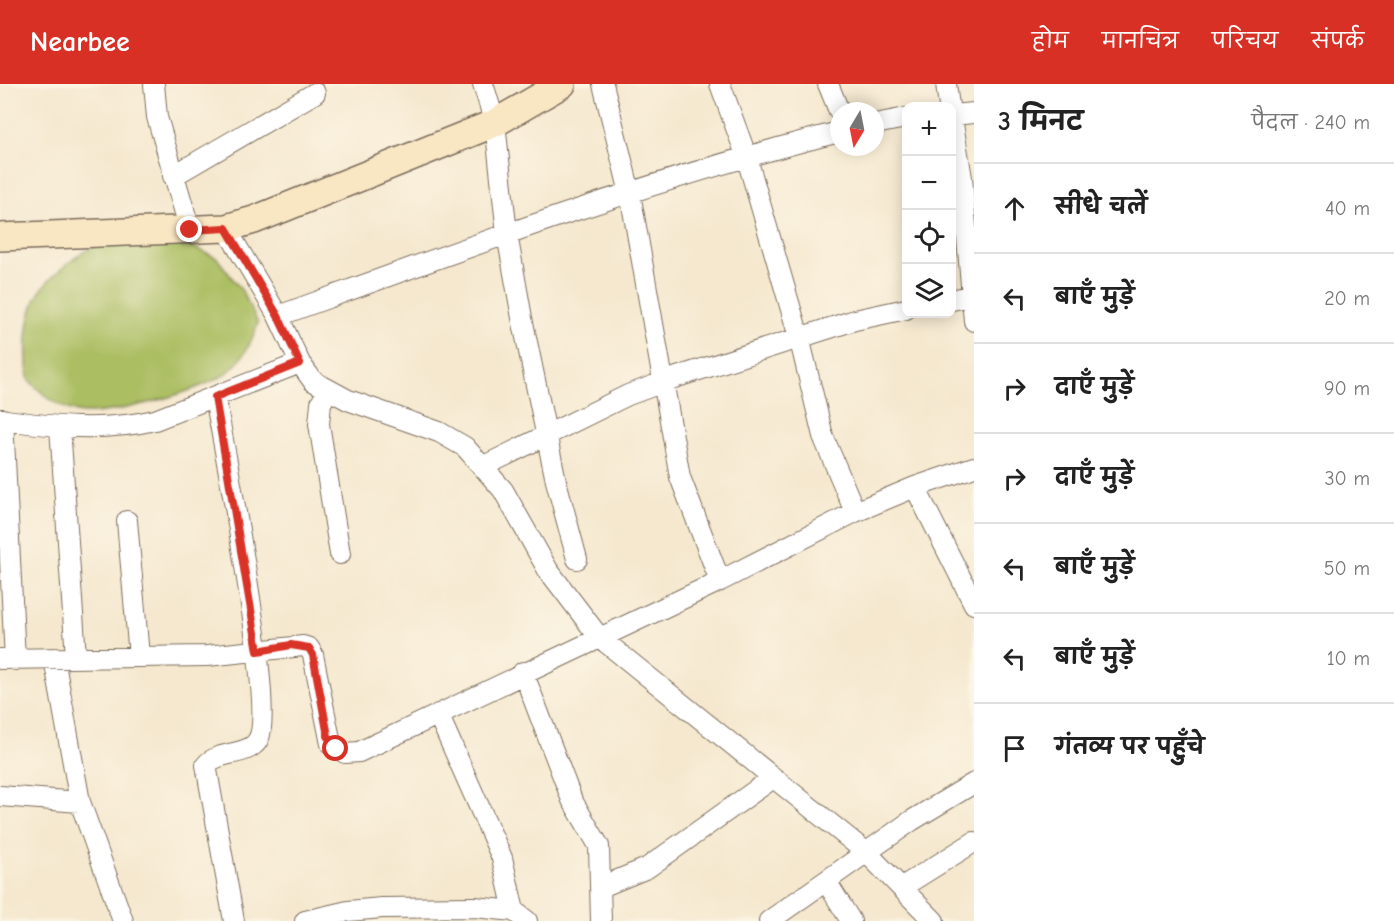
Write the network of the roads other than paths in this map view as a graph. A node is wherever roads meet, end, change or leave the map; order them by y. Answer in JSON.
{"nodes":[{"id":1,"x":154,"y":84,"type":"edge"},
{"id":2,"x":483,"y":84,"type":"edge"},
{"id":3,"x":562,"y":84,"type":"edge"},
{"id":4,"x":603,"y":84,"type":"edge"},
{"id":5,"x":720,"y":84,"type":"edge"},
{"id":6,"x":828,"y":84,"type":"edge"},
{"id":7,"x":946,"y":84,"type":"edge"},
{"id":8,"x":315,"y":93,"type":"dead end"},
{"id":9,"x":835,"y":102,"type":"edge"},
{"id":10,"x":949,"y":102,"type":"edge"},
{"id":11,"x":974,"y":113,"type":"edge"},
{"id":12,"x":956,"y":116,"type":"edge"},
{"id":13,"x":902,"y":119,"type":"edge"},
{"id":14,"x":884,"y":122,"type":"edge"},
{"id":15,"x":495,"y":123,"type":"junction"},
{"id":16,"x":830,"y":134,"type":"edge"},
{"id":17,"x":956,"y":145,"type":"edge"},
{"id":18,"x":746,"y":155,"type":"junction"},
{"id":19,"x":173,"y":176,"type":"junction"},
{"id":20,"x":630,"y":193,"type":"junction"},
{"id":21,"x":226,"y":228,"type":"junction"},
{"id":22,"x":190,"y":230,"type":"junction"},
{"id":23,"x":507,"y":234,"type":"junction"},
{"id":24,"x":0,"y":237,"type":"edge"},
{"id":25,"x":961,"y":298,"type":"edge"},
{"id":26,"x":902,"y":310,"type":"edge"},
{"id":27,"x":278,"y":316,"type":"junction"},
{"id":28,"x":974,"y":321,"type":"edge"},
{"id":29,"x":799,"y":337,"type":"junction"},
{"id":30,"x":300,"y":363,"type":"junction"},
{"id":31,"x":663,"y":382,"type":"junction"},
{"id":32,"x":328,"y":391,"type":"junction"},
{"id":33,"x":215,"y":397,"type":"junction"},
{"id":34,"x":1,"y":419,"type":"edge"},
{"id":35,"x":60,"y":427,"type":"junction"},
{"id":36,"x":547,"y":436,"type":"junction"},
{"id":37,"x":484,"y":466,"type":"junction"},
{"id":38,"x":974,"y":467,"type":"edge"},
{"id":39,"x":915,"y":487,"type":"junction"},
{"id":40,"x":855,"y":512,"type":"junction"},
{"id":41,"x":127,"y":521,"type":"dead end"},
{"id":42,"x":340,"y":554,"type":"dead end"},
{"id":43,"x":577,"y":559,"type":"dead end"},
{"id":44,"x":720,"y":581,"type":"junction"},
{"id":45,"x":974,"y":604,"type":"edge"},
{"id":46,"x":599,"y":638,"type":"junction"},
{"id":47,"x":258,"y":651,"type":"junction"},
{"id":48,"x":139,"y":656,"type":"junction"},
{"id":49,"x":76,"y":657,"type":"junction"},
{"id":50,"x":54,"y":658,"type":"junction"},
{"id":51,"x":7,"y":659,"type":"edge"},
{"id":52,"x":523,"y":672,"type":"junction"},
{"id":53,"x":438,"y":714,"type":"junction"},
{"id":54,"x":773,"y":778,"type":"junction"},
{"id":55,"x":974,"y":783,"type":"edge"},
{"id":56,"x":0,"y":796,"type":"edge"},
{"id":57,"x":80,"y":802,"type":"junction"},
{"id":58,"x":974,"y":842,"type":"edge"},
{"id":59,"x":867,"y":853,"type":"junction"},
{"id":60,"x":826,"y":881,"type":"junction"},
{"id":61,"x":601,"y":887,"type":"junction"},
{"id":62,"x":902,"y":887,"type":"junction"},
{"id":63,"x":384,"y":914,"type":"edge"},
{"id":64,"x":469,"y":914,"type":"edge"},
{"id":65,"x":520,"y":916,"type":"edge"},
{"id":66,"x":123,"y":921,"type":"edge"},
{"id":67,"x":234,"y":921,"type":"edge"},
{"id":68,"x":304,"y":921,"type":"edge"},
{"id":69,"x":601,"y":921,"type":"edge"},
{"id":70,"x":769,"y":921,"type":"edge"},
{"id":71,"x":851,"y":921,"type":"edge"},
{"id":72,"x":934,"y":921,"type":"edge"}],
"edges":[{"from":1,"to":19,"type":"street"},
{"from":2,"to":15,"type":"street"},
{"from":3,"to":15,"type":"street"},
{"from":4,"to":20,"type":"street"},
{"from":5,"to":18,"type":"street"},
{"from":6,"to":9,"type":"street"},
{"from":7,"to":10,"type":"street"},
{"from":8,"to":19,"type":"street"},
{"from":11,"to":12,"type":"street"},
{"from":13,"to":14,"type":"street"},
{"from":15,"to":21,"type":"street"},
{"from":15,"to":23,"type":"street"},
{"from":16,"to":18,"type":"street"},
{"from":17,"to":25,"type":"street"},
{"from":18,"to":20,"type":"street"},
{"from":18,"to":29,"type":"street"},
{"from":19,"to":22,"type":"street"},
{"from":20,"to":23,"type":"street"},
{"from":20,"to":31,"type":"street"},
{"from":21,"to":22,"type":"street"},
{"from":21,"to":27,"type":"street"},
{"from":22,"to":24,"type":"street"},
{"from":23,"to":27,"type":"street"},
{"from":23,"to":36,"type":"street"},
{"from":25,"to":28,"type":"street"},
{"from":26,"to":29,"type":"street"},
{"from":27,"to":30,"type":"street"},
{"from":29,"to":31,"type":"street"},
{"from":29,"to":40,"type":"street"},
{"from":30,"to":32,"type":"street"},
{"from":30,"to":33,"type":"street"},
{"from":31,"to":36,"type":"street"},
{"from":31,"to":44,"type":"street"},
{"from":32,"to":37,"type":"street"},
{"from":32,"to":42,"type":"street"},
{"from":33,"to":35,"type":"street"},
{"from":33,"to":47,"type":"street"},
{"from":34,"to":35,"type":"street"},
{"from":34,"to":51,"type":"street"},
{"from":35,"to":49,"type":"street"},
{"from":36,"to":37,"type":"street"},
{"from":36,"to":43,"type":"street"},
{"from":37,"to":46,"type":"street"},
{"from":38,"to":39,"type":"street"},
{"from":39,"to":40,"type":"street"},
{"from":39,"to":45,"type":"street"},
{"from":40,"to":44,"type":"street"},
{"from":41,"to":48,"type":"street"},
{"from":44,"to":46,"type":"street"},
{"from":46,"to":52,"type":"street"},
{"from":46,"to":54,"type":"street"},
{"from":47,"to":48,"type":"street"},
{"from":47,"to":53,"type":"street"},
{"from":47,"to":67,"type":"street"},
{"from":48,"to":49,"type":"street"},
{"from":49,"to":50,"type":"street"},
{"from":50,"to":51,"type":"street"},
{"from":50,"to":57,"type":"street"},
{"from":52,"to":53,"type":"street"},
{"from":52,"to":61,"type":"street"},
{"from":53,"to":65,"type":"street"},
{"from":54,"to":59,"type":"street"},
{"from":54,"to":61,"type":"street"},
{"from":55,"to":59,"type":"street"},
{"from":56,"to":57,"type":"street"},
{"from":57,"to":66,"type":"street"},
{"from":58,"to":62,"type":"street"},
{"from":59,"to":60,"type":"street"},
{"from":59,"to":62,"type":"street"},
{"from":60,"to":70,"type":"street"},
{"from":60,"to":71,"type":"street"},
{"from":61,"to":69,"type":"street"},
{"from":62,"to":72,"type":"street"},
{"from":63,"to":64,"type":"street"},
{"from":63,"to":68,"type":"street"},
{"from":64,"to":65,"type":"street"}]}
